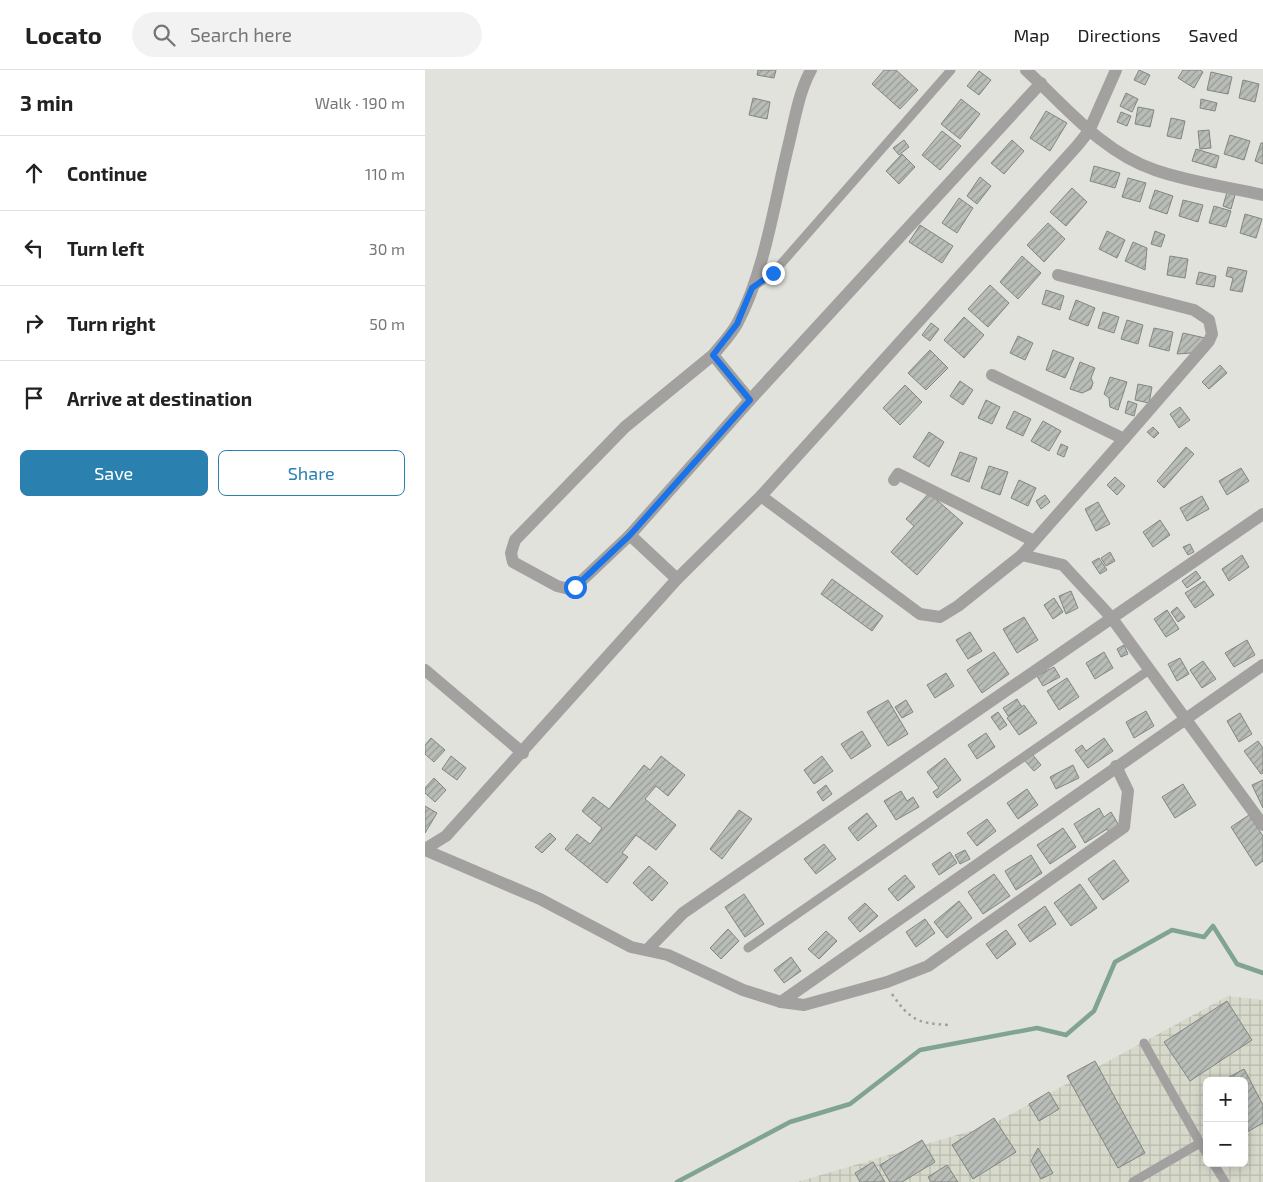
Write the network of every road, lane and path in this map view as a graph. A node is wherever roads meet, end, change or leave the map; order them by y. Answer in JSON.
{"nodes":[{"id":1,"x":811,"y":70,"type":"edge"},
{"id":2,"x":951,"y":70,"type":"edge"},
{"id":3,"x":1026,"y":70,"type":"edge"},
{"id":4,"x":1116,"y":70,"type":"edge"},
{"id":5,"x":1041,"y":83,"type":"junction"},
{"id":6,"x":1089,"y":130,"type":"junction"},
{"id":7,"x":1263,"y":195,"type":"edge"},
{"id":8,"x":1058,"y":275,"type":"dead end"},
{"id":9,"x":752,"y":288,"type":"junction"},
{"id":10,"x":713,"y":355,"type":"junction"},
{"id":11,"x":993,"y":375,"type":"dead end"},
{"id":12,"x":750,"y":400,"type":"junction"},
{"id":13,"x":1124,"y":439,"type":"junction"},
{"id":14,"x":894,"y":480,"type":"dead end"},
{"id":15,"x":761,"y":496,"type":"junction"},
{"id":16,"x":1263,"y":514,"type":"edge"},
{"id":17,"x":630,"y":535,"type":"junction"},
{"id":18,"x":1034,"y":541,"type":"junction"},
{"id":19,"x":1022,"y":555,"type":"junction"},
{"id":20,"x":677,"y":579,"type":"junction"},
{"id":21,"x":1111,"y":618,"type":"junction"},
{"id":22,"x":1263,"y":665,"type":"edge"},
{"id":23,"x":425,"y":670,"type":"edge"},
{"id":24,"x":1149,"y":670,"type":"junction"},
{"id":25,"x":1183,"y":719,"type":"junction"},
{"id":26,"x":523,"y":753,"type":"junction"},
{"id":27,"x":1117,"y":766,"type":"junction"},
{"id":28,"x":1263,"y":825,"type":"edge"},
{"id":29,"x":425,"y":849,"type":"edge"},
{"id":30,"x":748,"y":948,"type":"dead end"},
{"id":31,"x":647,"y":950,"type":"junction"},
{"id":32,"x":887,"y":982,"type":"junction"},
{"id":33,"x":781,"y":1002,"type":"junction"},
{"id":34,"x":948,"y":1025,"type":"dead end"},
{"id":35,"x":1145,"y":1043,"type":"dead end"},
{"id":36,"x":1199,"y":1143,"type":"junction"},
{"id":37,"x":1203,"y":1148,"type":"edge"},
{"id":38,"x":1216,"y":1167,"type":"edge"},
{"id":39,"x":1133,"y":1182,"type":"edge"},
{"id":40,"x":1225,"y":1182,"type":"edge"}],
"edges":[{"from":1,"to":9,"type":"street"},
{"from":2,"to":9,"type":"lane"},
{"from":3,"to":5,"type":"street"},
{"from":4,"to":6,"type":"street"},
{"from":5,"to":6,"type":"street"},
{"from":5,"to":12,"type":"street"},
{"from":6,"to":7,"type":"street"},
{"from":6,"to":15,"type":"street"},
{"from":8,"to":13,"type":"street"},
{"from":9,"to":10,"type":"street"},
{"from":10,"to":12,"type":"street"},
{"from":10,"to":17,"type":"street"},
{"from":11,"to":13,"type":"street"},
{"from":12,"to":17,"type":"street"},
{"from":13,"to":18,"type":"street"},
{"from":14,"to":18,"type":"street"},
{"from":15,"to":19,"type":"street"},
{"from":15,"to":20,"type":"street"},
{"from":16,"to":21,"type":"street"},
{"from":17,"to":20,"type":"street"},
{"from":18,"to":19,"type":"street"},
{"from":19,"to":21,"type":"street"},
{"from":20,"to":26,"type":"street"},
{"from":21,"to":24,"type":"street"},
{"from":21,"to":31,"type":"street"},
{"from":22,"to":25,"type":"street"},
{"from":23,"to":26,"type":"street"},
{"from":24,"to":25,"type":"street"},
{"from":24,"to":30,"type":"lane"},
{"from":25,"to":27,"type":"street"},
{"from":25,"to":28,"type":"street"},
{"from":26,"to":29,"type":"street"},
{"from":27,"to":32,"type":"street"},
{"from":27,"to":33,"type":"street"},
{"from":29,"to":31,"type":"street"},
{"from":31,"to":33,"type":"street"},
{"from":32,"to":33,"type":"street"},
{"from":32,"to":34,"type":"path"},
{"from":35,"to":36,"type":"lane"},
{"from":36,"to":37,"type":"lane"},
{"from":36,"to":39,"type":"lane"},
{"from":38,"to":40,"type":"lane"}]}
